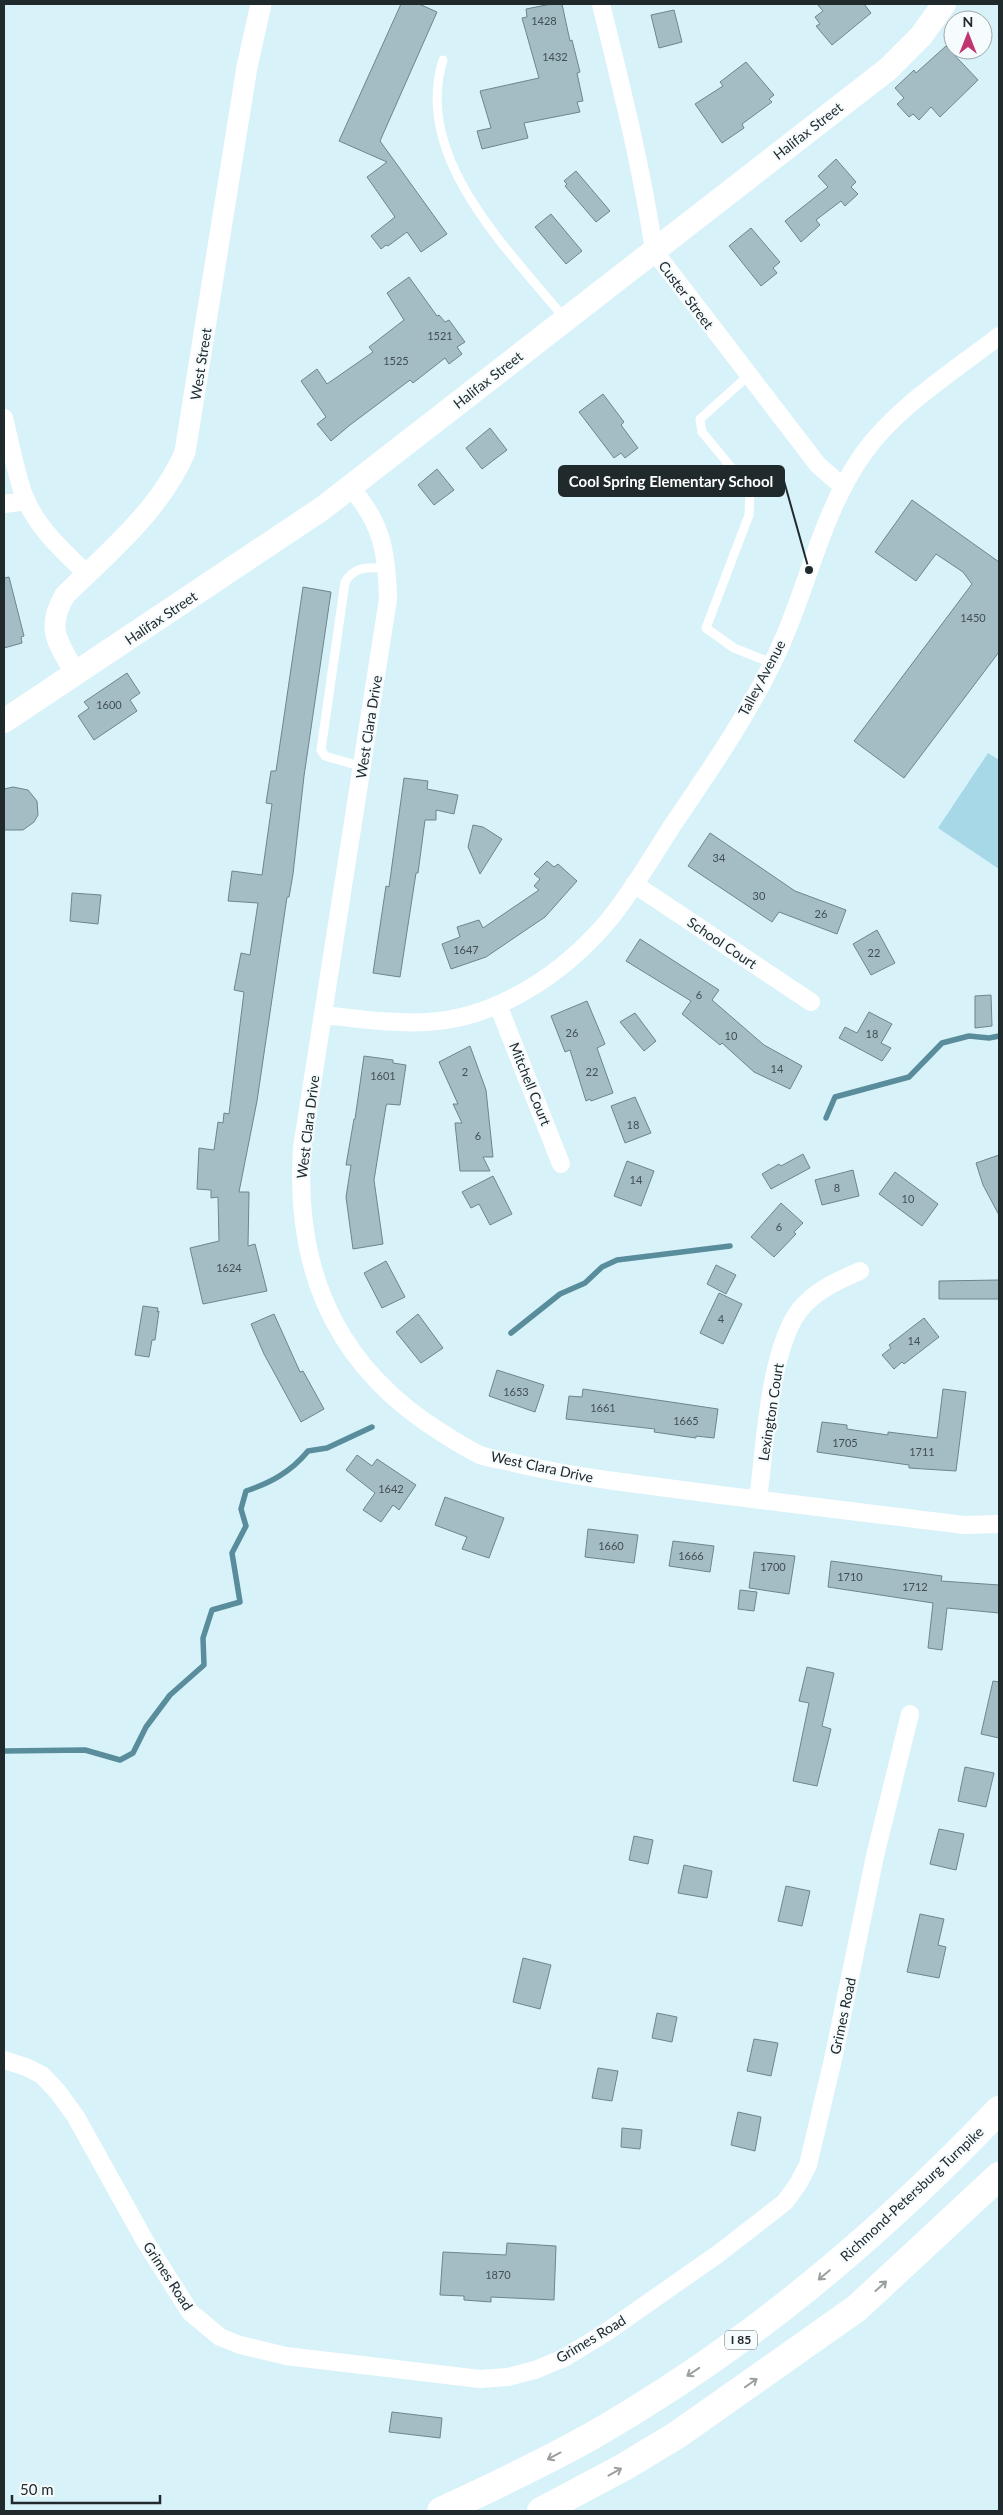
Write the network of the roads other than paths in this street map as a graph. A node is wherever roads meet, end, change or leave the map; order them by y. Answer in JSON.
{"nodes":[{"id":1,"x":261,"y":4,"type":"edge"},
{"id":2,"x":601,"y":4,"type":"edge"},
{"id":3,"x":944,"y":4,"type":"edge"},
{"id":4,"x":443,"y":60,"type":"dead end"},
{"id":5,"x":654,"y":251,"type":"junction"},
{"id":6,"x":565,"y":320,"type":"junction"},
{"id":7,"x":999,"y":336,"type":"edge"},
{"id":8,"x":748,"y":376,"type":"junction"},
{"id":9,"x":4,"y":418,"type":"edge"},
{"id":10,"x":842,"y":486,"type":"junction"},
{"id":11,"x":350,"y":487,"type":"junction"},
{"id":12,"x":27,"y":501,"type":"junction"},
{"id":13,"x":4,"y":504,"type":"edge"},
{"id":14,"x":387,"y":568,"type":"junction"},
{"id":15,"x":87,"y":574,"type":"junction"},
{"id":16,"x":772,"y":663,"type":"junction"},
{"id":17,"x":76,"y":674,"type":"junction"},
{"id":18,"x":4,"y":721,"type":"edge"},
{"id":19,"x":363,"y":767,"type":"junction"},
{"id":20,"x":634,"y":884,"type":"junction"},
{"id":21,"x":811,"y":1002,"type":"dead end"},
{"id":22,"x":498,"y":1005,"type":"junction"},
{"id":23,"x":324,"y":1016,"type":"junction"},
{"id":24,"x":561,"y":1164,"type":"dead end"},
{"id":25,"x":860,"y":1271,"type":"dead end"},
{"id":26,"x":758,"y":1500,"type":"junction"},
{"id":27,"x":999,"y":1524,"type":"edge"},
{"id":28,"x":910,"y":1714,"type":"dead end"},
{"id":29,"x":4,"y":2060,"type":"edge"},
{"id":30,"x":999,"y":2110,"type":"edge"},
{"id":31,"x":999,"y":2176,"type":"edge"},
{"id":32,"x":441,"y":2511,"type":"edge"},
{"id":33,"x":542,"y":2511,"type":"edge"}],
"edges":[{"from":1,"to":15,"type":"street","name":"West Street"},
{"from":2,"to":5,"type":"street","name":"Custer Street"},
{"from":3,"to":5,"type":"main road","name":"Halifax Street"},
{"from":4,"to":6,"type":"lane"},
{"from":5,"to":6,"type":"main road","name":"Halifax Street"},
{"from":5,"to":8,"type":"street","name":"Custer Street"},
{"from":6,"to":11,"type":"main road","name":"Halifax Street"},
{"from":7,"to":10,"type":"street","name":"Talley Avenue"},
{"from":8,"to":10,"type":"street","name":"Custer Street"},
{"from":8,"to":16,"type":"lane"},
{"from":9,"to":12,"type":"street"},
{"from":10,"to":16,"type":"street","name":"Talley Avenue"},
{"from":11,"to":14,"type":"street","name":"West Clara Drive"},
{"from":11,"to":17,"type":"main road","name":"Halifax Street"},
{"from":12,"to":13,"type":"street"},
{"from":12,"to":15,"type":"street"},
{"from":14,"to":19,"type":"street","name":"West Clara Drive"},
{"from":14,"to":19,"type":"lane"},
{"from":15,"to":17,"type":"street","name":"West Street"},
{"from":16,"to":20,"type":"street","name":"Talley Avenue"},
{"from":17,"to":18,"type":"main road","name":"Halifax Street"},
{"from":19,"to":23,"type":"street","name":"West Clara Drive"},
{"from":20,"to":21,"type":"street","name":"School Court"},
{"from":20,"to":22,"type":"street","name":"Talley Avenue"},
{"from":22,"to":23,"type":"street"},
{"from":22,"to":24,"type":"street","name":"Mitchell Court"},
{"from":23,"to":26,"type":"street","name":"West Clara Drive"},
{"from":25,"to":26,"type":"street","name":"Lexington Court"},
{"from":26,"to":27,"type":"street","name":"West Clara Drive"},
{"from":28,"to":29,"type":"street","name":"Grimes Road"},
{"from":30,"to":32,"type":"highway","name":"Richmond-Petersburg Turnpike","number":"I 85","one_way":true},
{"from":33,"to":31,"type":"highway","one_way":true}]}
